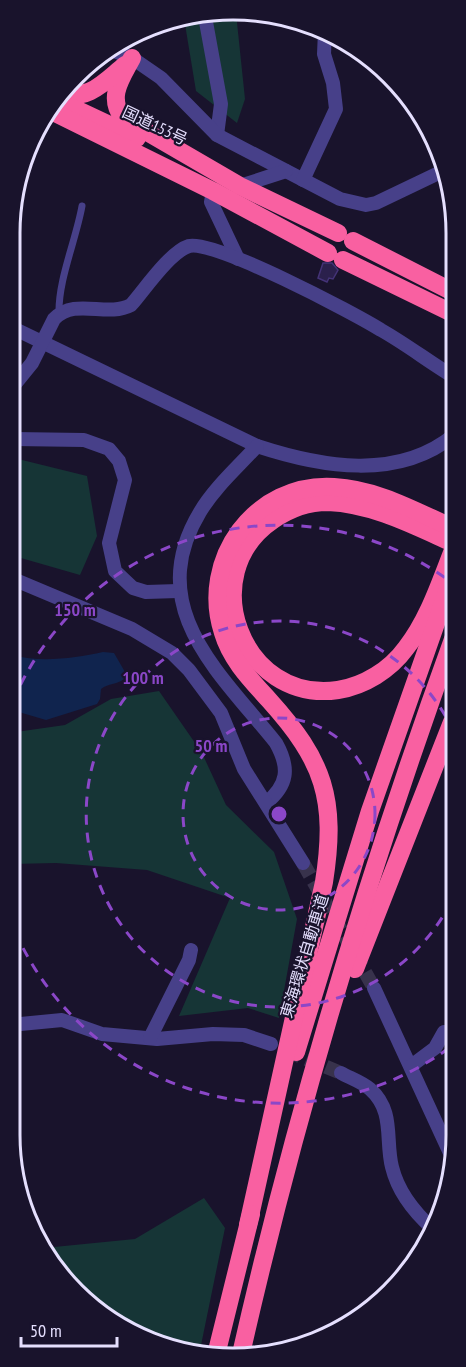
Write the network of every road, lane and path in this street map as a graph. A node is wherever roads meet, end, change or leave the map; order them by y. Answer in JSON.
{"nodes":[{"id":1,"x":206,"y":21,"type":"edge"},
{"id":2,"x":325,"y":41,"type":"edge"},
{"id":3,"x":118,"y":53,"type":"edge"},
{"id":4,"x":132,"y":58,"type":"junction"},
{"id":5,"x":69,"y":96,"type":"edge"},
{"id":6,"x":64,"y":103,"type":"edge"},
{"id":7,"x":56,"y":113,"type":"edge"},
{"id":8,"x":218,"y":135,"type":"junction"},
{"id":9,"x":286,"y":171,"type":"junction"},
{"id":10,"x":438,"y":173,"type":"edge"},
{"id":11,"x":303,"y":180,"type":"junction"},
{"id":12,"x":240,"y":186,"type":"junction"},
{"id":13,"x":213,"y":191,"type":"junction"},
{"id":14,"x":82,"y":206,"type":"dead end"},
{"id":15,"x":238,"y":259,"type":"junction"},
{"id":16,"x":446,"y":289,"type":"edge"},
{"id":17,"x":446,"y":310,"type":"edge"},
{"id":18,"x":59,"y":314,"type":"junction"},
{"id":19,"x":20,"y":332,"type":"edge"},
{"id":20,"x":43,"y":343,"type":"junction"},
{"id":21,"x":446,"y":372,"type":"edge"},
{"id":22,"x":20,"y":378,"type":"edge"},
{"id":23,"x":20,"y":439,"type":"edge"},
{"id":24,"x":446,"y":441,"type":"edge"},
{"id":25,"x":257,"y":446,"type":"junction"},
{"id":26,"x":443,"y":528,"type":"edge"},
{"id":27,"x":446,"y":567,"type":"edge"},
{"id":28,"x":20,"y":582,"type":"edge"},
{"id":29,"x":178,"y":591,"type":"junction"},
{"id":30,"x":446,"y":594,"type":"edge"},
{"id":31,"x":446,"y":659,"type":"edge"},
{"id":32,"x":446,"y":737,"type":"edge"},
{"id":33,"x":266,"y":803,"type":"junction"},
{"id":34,"x":303,"y":863,"type":"tunnel mouth"},
{"id":35,"x":191,"y":950,"type":"dead end"},
{"id":36,"x":374,"y":988,"type":"tunnel mouth"},
{"id":37,"x":20,"y":1024,"type":"edge"},
{"id":38,"x":444,"y":1032,"type":"dead end"},
{"id":39,"x":150,"y":1038,"type":"junction"},
{"id":40,"x":271,"y":1044,"type":"tunnel mouth"},
{"id":41,"x":411,"y":1066,"type":"junction"},
{"id":42,"x":341,"y":1073,"type":"tunnel mouth"},
{"id":43,"x":446,"y":1144,"type":"edge"},
{"id":44,"x":427,"y":1223,"type":"edge"},
{"id":45,"x":248,"y":1225,"type":"junction"},
{"id":46,"x":270,"y":1232,"type":"junction"},
{"id":47,"x":218,"y":1347,"type":"edge"},
{"id":48,"x":243,"y":1347,"type":"edge"}],
"edges":[{"from":1,"to":8,"type":"street"},
{"from":2,"to":11,"type":"street"},
{"from":3,"to":4,"type":"street"},
{"from":4,"to":5,"type":"highway"},
{"from":4,"to":8,"type":"street"},
{"from":4,"to":12,"type":"highway"},
{"from":6,"to":12,"type":"highway","name":"国道153号"},
{"from":7,"to":13,"type":"highway","name":"国道153号"},
{"from":8,"to":9,"type":"street"},
{"from":9,"to":11,"type":"street"},
{"from":9,"to":12,"type":"street"},
{"from":10,"to":11,"type":"street"},
{"from":12,"to":16,"type":"highway"},
{"from":13,"to":15,"type":"street"},
{"from":13,"to":17,"type":"highway","name":"国道153号"},
{"from":14,"to":18,"type":"lane"},
{"from":15,"to":18,"type":"street"},
{"from":15,"to":21,"type":"street"},
{"from":18,"to":20,"type":"street"},
{"from":19,"to":20,"type":"street"},
{"from":20,"to":22,"type":"street"},
{"from":20,"to":25,"type":"street"},
{"from":23,"to":29,"type":"street"},
{"from":24,"to":25,"type":"street"},
{"from":25,"to":29,"type":"street"},
{"from":26,"to":27,"type":"highway"},
{"from":26,"to":45,"type":"highway"},
{"from":28,"to":33,"type":"street"},
{"from":29,"to":33,"type":"street"},
{"from":30,"to":45,"type":"highway","name":"東海環状自動車道"},
{"from":31,"to":46,"type":"highway"},
{"from":32,"to":46,"type":"highway"},
{"from":33,"to":34,"type":"street"},
{"from":35,"to":39,"type":"street"},
{"from":36,"to":41,"type":"street"},
{"from":37,"to":39,"type":"street"},
{"from":38,"to":41,"type":"street"},
{"from":39,"to":40,"type":"street"},
{"from":41,"to":43,"type":"street"},
{"from":42,"to":44,"type":"street"},
{"from":45,"to":47,"type":"highway","name":"東海環状自動車道"},
{"from":46,"to":48,"type":"highway"}]}
